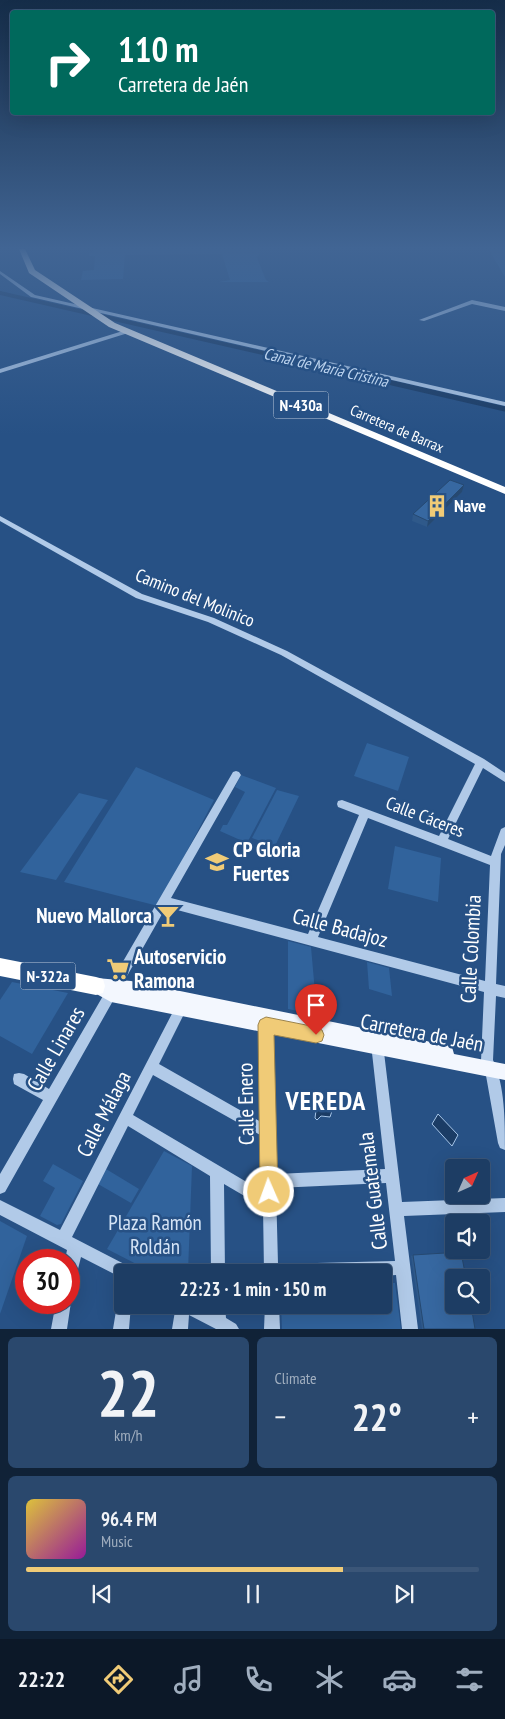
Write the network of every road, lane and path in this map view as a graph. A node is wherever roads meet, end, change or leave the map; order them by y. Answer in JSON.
{"nodes":[{"id":1,"x":89,"y":311,"type":"edge"},
{"id":2,"x":100,"y":311,"type":"edge"},
{"id":3,"x":447,"y":311,"type":"edge"},
{"id":4,"x":422,"y":320,"type":"dead end"},
{"id":5,"x":126,"y":332,"type":"junction"},
{"id":6,"x":0,"y":371,"type":"edge"},
{"id":7,"x":505,"y":404,"type":"edge"},
{"id":8,"x":505,"y":491,"type":"edge"},
{"id":9,"x":0,"y":518,"type":"edge"},
{"id":10,"x":481,"y":762,"type":"junction"},
{"id":11,"x":236,"y":775,"type":"dead end"},
{"id":12,"x":505,"y":778,"type":"edge"},
{"id":13,"x":342,"y":804,"type":"dead end"},
{"id":14,"x":365,"y":813,"type":"junction"},
{"id":15,"x":505,"y":832,"type":"edge"},
{"id":16,"x":441,"y":842,"type":"junction"},
{"id":17,"x":499,"y":858,"type":"edge"},
{"id":18,"x":165,"y":902,"type":"junction"},
{"id":19,"x":311,"y":940,"type":"junction"},
{"id":20,"x":0,"y":967,"type":"edge"},
{"id":21,"x":489,"y":988,"type":"junction"},
{"id":22,"x":108,"y":989,"type":"junction"},
{"id":23,"x":505,"y":992,"type":"edge"},
{"id":24,"x":181,"y":1008,"type":"junction"},
{"id":25,"x":266,"y":1025,"type":"junction"},
{"id":26,"x":377,"y":1043,"type":"junction"},
{"id":27,"x":152,"y":1067,"type":"junction"},
{"id":28,"x":497,"y":1067,"type":"edge"},
{"id":29,"x":19,"y":1079,"type":"dead end"},
{"id":30,"x":51,"y":1098,"type":"junction"},
{"id":31,"x":125,"y":1118,"type":"junction"},
{"id":32,"x":267,"y":1132,"type":"junction"},
{"id":33,"x":505,"y":1143,"type":"edge"},
{"id":34,"x":217,"y":1171,"type":"junction"},
{"id":35,"x":392,"y":1176,"type":"junction"},
{"id":36,"x":268,"y":1181,"type":"junction"},
{"id":37,"x":0,"y":1187,"type":"edge"},
{"id":38,"x":269,"y":1203,"type":"junction"},
{"id":39,"x":505,"y":1205,"type":"edge"},
{"id":40,"x":0,"y":1207,"type":"edge"},
{"id":41,"x":396,"y":1209,"type":"junction"},
{"id":42,"x":69,"y":1243,"type":"junction"},
{"id":43,"x":69,"y":1249,"type":"edge"},
{"id":44,"x":218,"y":1264,"type":"edge"},
{"id":45,"x":271,"y":1264,"type":"edge"},
{"id":46,"x":114,"y":1266,"type":"edge"},
{"id":47,"x":392,"y":1268,"type":"edge"},
{"id":48,"x":402,"y":1268,"type":"junction"},
{"id":49,"x":62,"y":1314,"type":"edge"},
{"id":50,"x":123,"y":1314,"type":"edge"},
{"id":51,"x":183,"y":1314,"type":"edge"},
{"id":52,"x":202,"y":1314,"type":"edge"},
{"id":53,"x":221,"y":1314,"type":"edge"},
{"id":54,"x":272,"y":1314,"type":"edge"},
{"id":55,"x":225,"y":1326,"type":"edge"},
{"id":56,"x":60,"y":1329,"type":"edge"},
{"id":57,"x":121,"y":1329,"type":"edge"},
{"id":58,"x":180,"y":1329,"type":"edge"},
{"id":59,"x":272,"y":1329,"type":"edge"},
{"id":60,"x":410,"y":1329,"type":"edge"}],
"edges":[{"from":1,"to":5,"type":"highway","name":"Carretera de Barrax","number":"N-430a"},
{"from":2,"to":7,"type":"street"},
{"from":3,"to":4,"type":"street"},
{"from":5,"to":6,"type":"street"},
{"from":5,"to":8,"type":"highway","name":"Carretera de Barrax","number":"N-430a"},
{"from":9,"to":10,"type":"street","name":"Camino del Molinico"},
{"from":10,"to":12,"type":"street","name":"Camino del Molinico"},
{"from":10,"to":16,"type":"street"},
{"from":11,"to":18,"type":"street","name":"Calle Linares"},
{"from":13,"to":14,"type":"street","name":"Calle Cáceres"},
{"from":14,"to":16,"type":"street","name":"Calle Cáceres"},
{"from":14,"to":19,"type":"street"},
{"from":15,"to":17,"type":"street","name":"Calle Colombia"},
{"from":16,"to":17,"type":"street","name":"Calle Cáceres"},
{"from":17,"to":21,"type":"street","name":"Calle Colombia"},
{"from":18,"to":19,"type":"street","name":"Calle Badajoz"},
{"from":18,"to":22,"type":"street","name":"Calle Linares"},
{"from":19,"to":21,"type":"street","name":"Calle Badajoz"},
{"from":20,"to":22,"type":"highway","name":"Carretera de Jaén","number":"N-322a"},
{"from":21,"to":23,"type":"street","name":"Calle Badajoz"},
{"from":21,"to":28,"type":"street","name":"Calle Colombia"},
{"from":22,"to":24,"type":"main road","name":"Carretera de Jaén"},
{"from":22,"to":26,"type":"main road","name":"Carretera de Jaén"},
{"from":22,"to":30,"type":"street","name":"Calle Linares"},
{"from":24,"to":25,"type":"main road","name":"Carretera de Jaén"},
{"from":24,"to":27,"type":"street","name":"Calle Málaga"},
{"from":25,"to":26,"type":"main road","name":"Carretera de Jaén"},
{"from":25,"to":32,"type":"street","name":"Calle Enero"},
{"from":26,"to":28,"type":"main road","name":"Carretera de Jaén"},
{"from":26,"to":35,"type":"street","name":"Calle Guatemala"},
{"from":27,"to":31,"type":"street","name":"Calle Málaga"},
{"from":27,"to":32,"type":"street"},
{"from":28,"to":33,"type":"street","name":"Calle Colombia"},
{"from":29,"to":30,"type":"street"},
{"from":30,"to":37,"type":"street","name":"Calle Linares"},
{"from":31,"to":34,"type":"street"},
{"from":31,"to":42,"type":"street","name":"Calle Málaga"},
{"from":32,"to":36,"type":"street","name":"Calle Enero"},
{"from":34,"to":38,"type":"street"},
{"from":34,"to":44,"type":"street"},
{"from":35,"to":36,"type":"street"},
{"from":35,"to":41,"type":"street","name":"Calle Guatemala"},
{"from":36,"to":38,"type":"street","name":"Calle Enero"},
{"from":38,"to":45,"type":"street","name":"Calle Enero"},
{"from":39,"to":41,"type":"street"},
{"from":40,"to":42,"type":"street"},
{"from":41,"to":48,"type":"street","name":"Calle Guatemala"},
{"from":42,"to":43,"type":"street","name":"Calle Málaga"},
{"from":42,"to":46,"type":"street"},
{"from":47,"to":48,"type":"street"},
{"from":48,"to":60,"type":"street","name":"Calle Guatemala"},
{"from":49,"to":56,"type":"street"},
{"from":50,"to":57,"type":"street"},
{"from":51,"to":58,"type":"street"},
{"from":52,"to":55,"type":"street"},
{"from":53,"to":55,"type":"street"},
{"from":54,"to":59,"type":"street"}]}
